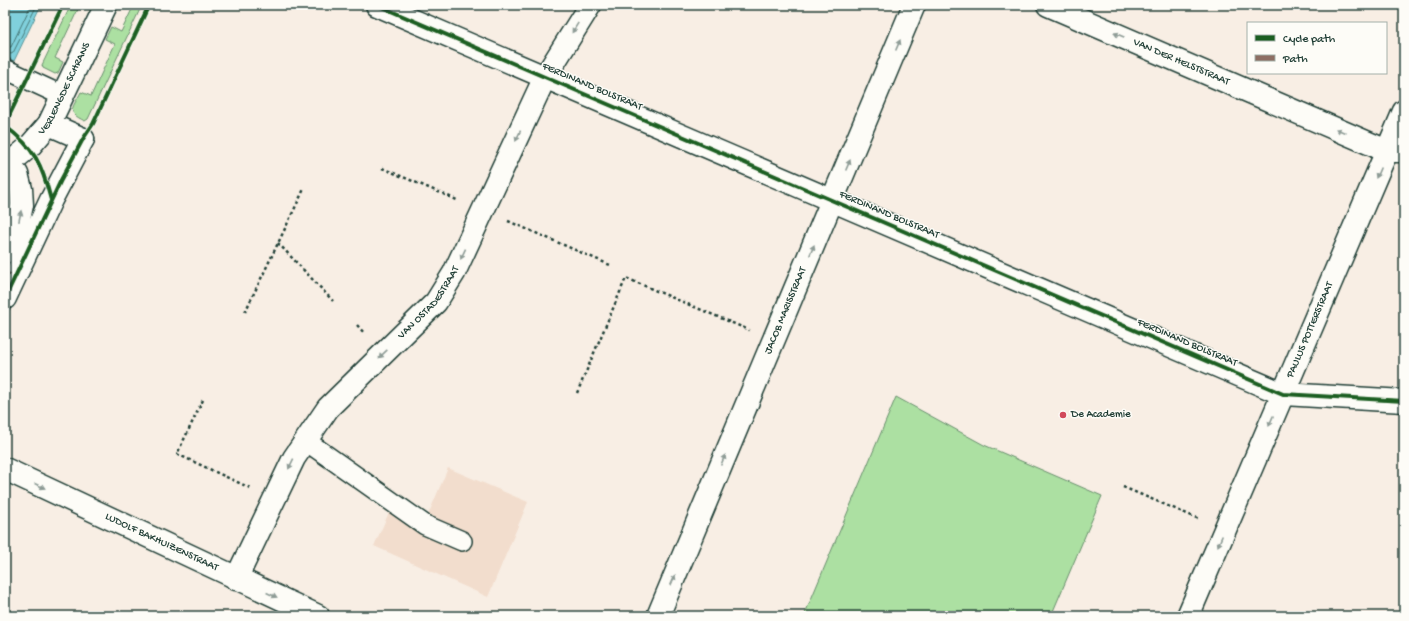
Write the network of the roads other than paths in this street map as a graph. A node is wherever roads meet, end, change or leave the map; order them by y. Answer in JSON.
{"nodes":[{"id":1,"x":106,"y":5,"type":"edge"},
{"id":2,"x":377,"y":5,"type":"edge"},
{"id":3,"x":590,"y":5,"type":"edge"},
{"id":4,"x":914,"y":5,"type":"edge"},
{"id":5,"x":1048,"y":5,"type":"edge"},
{"id":6,"x":5,"y":69,"type":"edge"},
{"id":7,"x":545,"y":77,"type":"junction"},
{"id":8,"x":63,"y":96,"type":"junction"},
{"id":9,"x":1404,"y":111,"type":"edge"},
{"id":10,"x":49,"y":124,"type":"junction"},
{"id":11,"x":1396,"y":151,"type":"edge"},
{"id":12,"x":6,"y":163,"type":"edge"},
{"id":13,"x":833,"y":201,"type":"junction"},
{"id":14,"x":5,"y":252,"type":"edge"},
{"id":15,"x":5,"y":298,"type":"edge"},
{"id":16,"x":1283,"y":394,"type":"junction"},
{"id":17,"x":1404,"y":401,"type":"edge"},
{"id":18,"x":306,"y":441,"type":"junction"},
{"id":19,"x":5,"y":469,"type":"edge"},
{"id":20,"x":462,"y":541,"type":"dead end"},
{"id":21,"x":236,"y":579,"type":"junction"},
{"id":22,"x":318,"y":616,"type":"edge"},
{"id":23,"x":658,"y":616,"type":"edge"},
{"id":24,"x":1188,"y":616,"type":"edge"}],
"edges":[{"from":1,"to":8,"type":"street","name":"VERLENGDE SCHRANS"},
{"from":2,"to":7,"type":"street","name":"FERDINAND BOLSTRAAT"},
{"from":3,"to":7,"type":"street","name":"VAN OSTADESTRAAT","one_way":true},
{"from":13,"to":4,"type":"street","name":"JACOB MARISSTRAAT","one_way":true},
{"from":11,"to":5,"type":"street","name":"VAN DER HELSTSTRAAT","one_way":true},
{"from":6,"to":8,"type":"lane"},
{"from":7,"to":13,"type":"street","name":"FERDINAND BOLSTRAAT"},
{"from":7,"to":18,"type":"street","name":"VAN OSTADESTRAAT","one_way":true},
{"from":8,"to":10,"type":"street","name":"VERLENGDE SCHRANS"},
{"from":9,"to":11,"type":"street","name":"PAULUS POTTERSTRAAT"},
{"from":10,"to":12,"type":"street","name":"VERLENGDE SCHRANS"},
{"from":10,"to":15,"type":"street"},
{"from":11,"to":16,"type":"street","name":"PAULUS POTTERSTRAAT","one_way":true},
{"from":14,"to":12,"type":"street","name":"VERLENGDE SCHRANS","one_way":true},
{"from":13,"to":16,"type":"street","name":"FERDINAND BOLSTRAAT"},
{"from":23,"to":13,"type":"street","name":"JACOB MARISSTRAAT","one_way":true},
{"from":16,"to":17,"type":"street","name":"FERDINAND BOLSTRAAT"},
{"from":16,"to":24,"type":"street","name":"PAULUS POTTERSTRAAT","one_way":true},
{"from":18,"to":20,"type":"lane"},
{"from":18,"to":21,"type":"street","name":"VAN OSTADESTRAAT","one_way":true},
{"from":19,"to":21,"type":"street","name":"LUDOLF BAKHUIZENSTRAAT","one_way":true},
{"from":21,"to":22,"type":"street","name":"LUDOLF BAKHUIZENSTRAAT","one_way":true}]}
